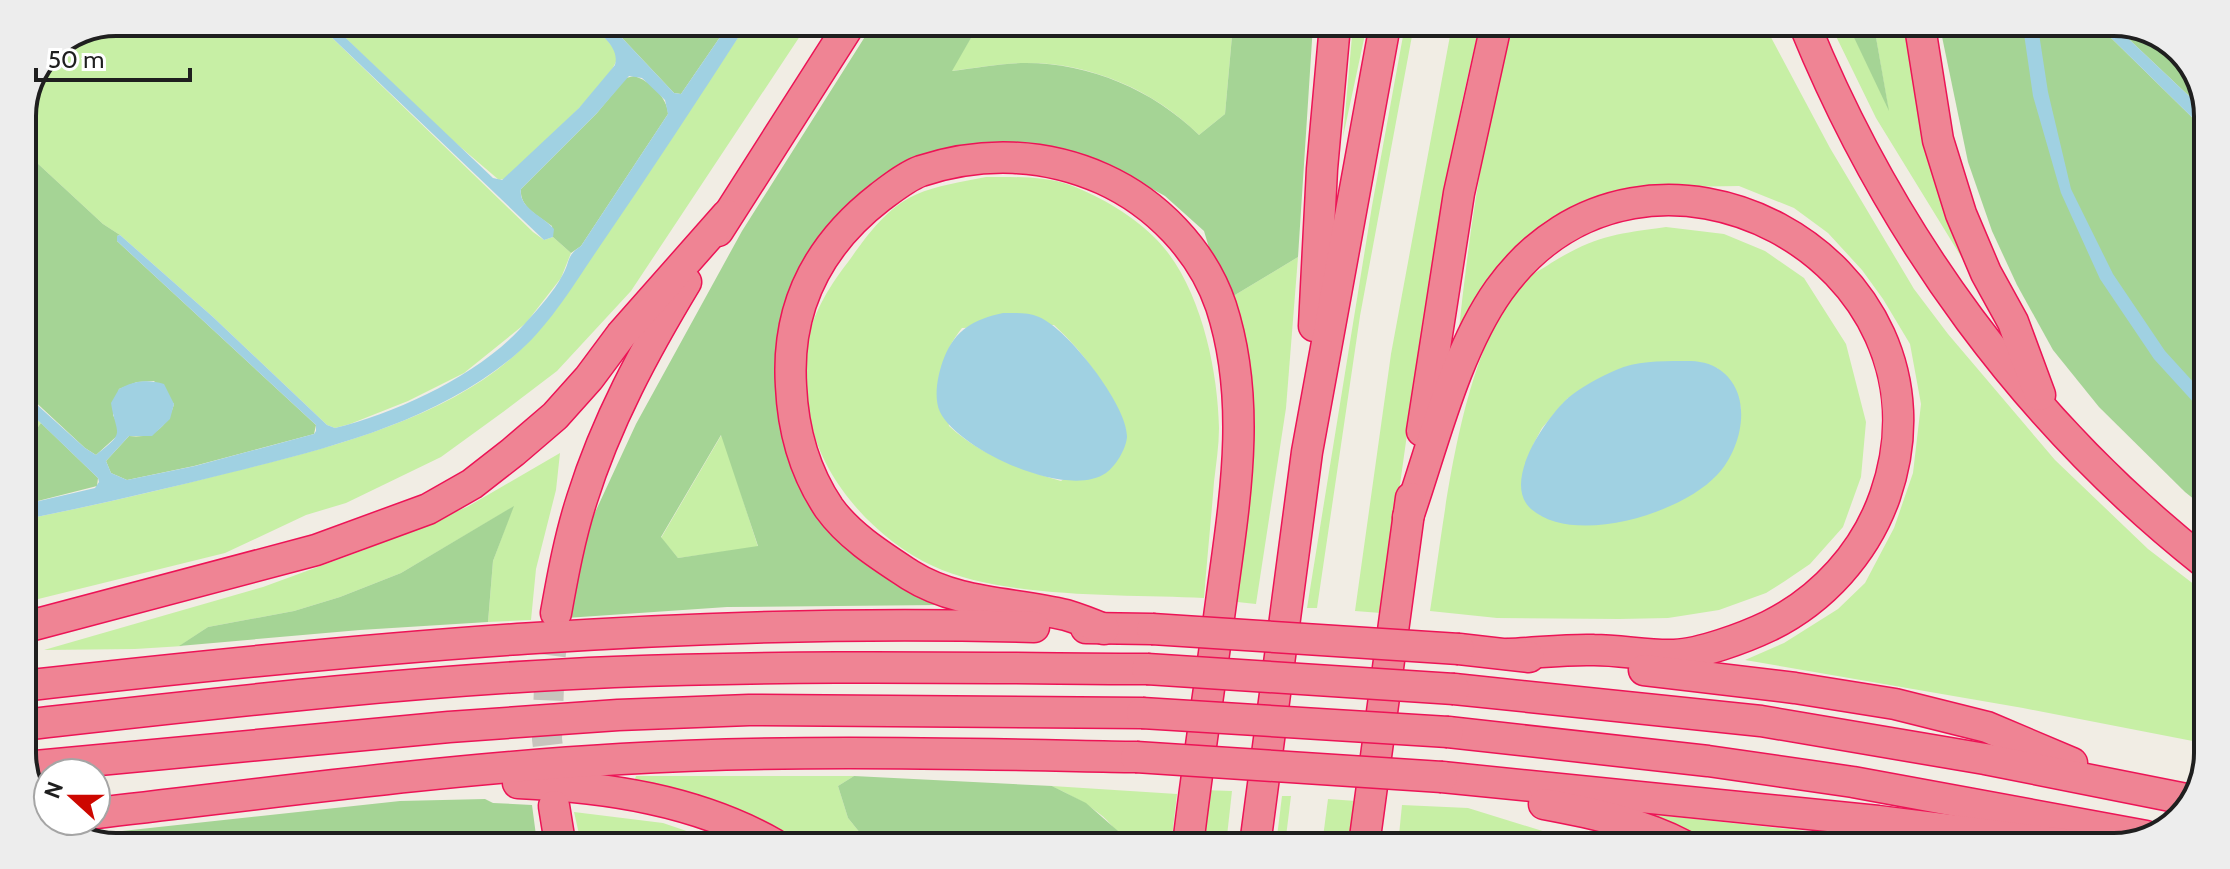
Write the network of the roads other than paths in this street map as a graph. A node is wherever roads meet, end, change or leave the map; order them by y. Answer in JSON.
{"nodes":[{"id":1,"x":842,"y":36,"type":"edge"},
{"id":2,"x":1334,"y":36,"type":"edge"},
{"id":3,"x":1383,"y":36,"type":"edge"},
{"id":4,"x":1494,"y":36,"type":"edge"},
{"id":5,"x":1809,"y":36,"type":"edge"},
{"id":6,"x":1921,"y":36,"type":"edge"},
{"id":7,"x":727,"y":215,"type":"junction"},
{"id":8,"x":2048,"y":416,"type":"junction"},
{"id":9,"x":1307,"y":452,"type":"junction"},
{"id":10,"x":1408,"y":517,"type":"junction"},
{"id":11,"x":2194,"y":553,"type":"edge"},
{"id":12,"x":556,"y":613,"type":"tunnel mouth"},
{"id":13,"x":36,"y":624,"type":"edge"},
{"id":14,"x":1104,"y":629,"type":"junction"},
{"id":15,"x":1508,"y":654,"type":"junction"},
{"id":16,"x":36,"y":684,"type":"edge"},
{"id":17,"x":36,"y":724,"type":"edge"},
{"id":18,"x":37,"y":766,"type":"edge"},
{"id":19,"x":416,"y":777,"type":"junction"},
{"id":20,"x":1442,"y":777,"type":"junction"},
{"id":21,"x":2123,"y":785,"type":"junction"},
{"id":22,"x":2181,"y":798,"type":"edge"},
{"id":23,"x":554,"y":806,"type":"tunnel mouth"},
{"id":24,"x":112,"y":811,"type":"edge"},
{"id":25,"x":2123,"y":832,"type":"edge"},
{"id":26,"x":558,"y":833,"type":"edge"},
{"id":27,"x":749,"y":833,"type":"edge"},
{"id":28,"x":1190,"y":833,"type":"edge"},
{"id":29,"x":1257,"y":833,"type":"edge"},
{"id":30,"x":1366,"y":833,"type":"edge"},
{"id":31,"x":1656,"y":833,"type":"edge"},
{"id":32,"x":1975,"y":833,"type":"edge"}],
"edges":[{"from":1,"to":7,"type":"highway"},
{"from":2,"to":9,"type":"highway"},
{"from":3,"to":9,"type":"highway"},
{"from":4,"to":10,"type":"highway"},
{"from":5,"to":8,"type":"highway"},
{"from":6,"to":8,"type":"highway"},
{"from":7,"to":12,"type":"highway"},
{"from":7,"to":13,"type":"highway"},
{"from":8,"to":11,"type":"highway"},
{"from":9,"to":29,"type":"highway"},
{"from":10,"to":15,"type":"highway"},
{"from":10,"to":30,"type":"highway"},
{"from":14,"to":15,"type":"highway","bridge":true},
{"from":14,"to":16,"type":"highway"},
{"from":14,"to":28,"type":"highway"},
{"from":15,"to":21,"type":"highway"},
{"from":17,"to":21,"type":"highway","bridge":true},
{"from":18,"to":25,"type":"highway","bridge":true},
{"from":19,"to":20,"type":"highway","bridge":true},
{"from":19,"to":24,"type":"highway"},
{"from":19,"to":27,"type":"highway"},
{"from":20,"to":31,"type":"highway"},
{"from":20,"to":32,"type":"highway"},
{"from":21,"to":22,"type":"highway"},
{"from":23,"to":26,"type":"highway"}]}
